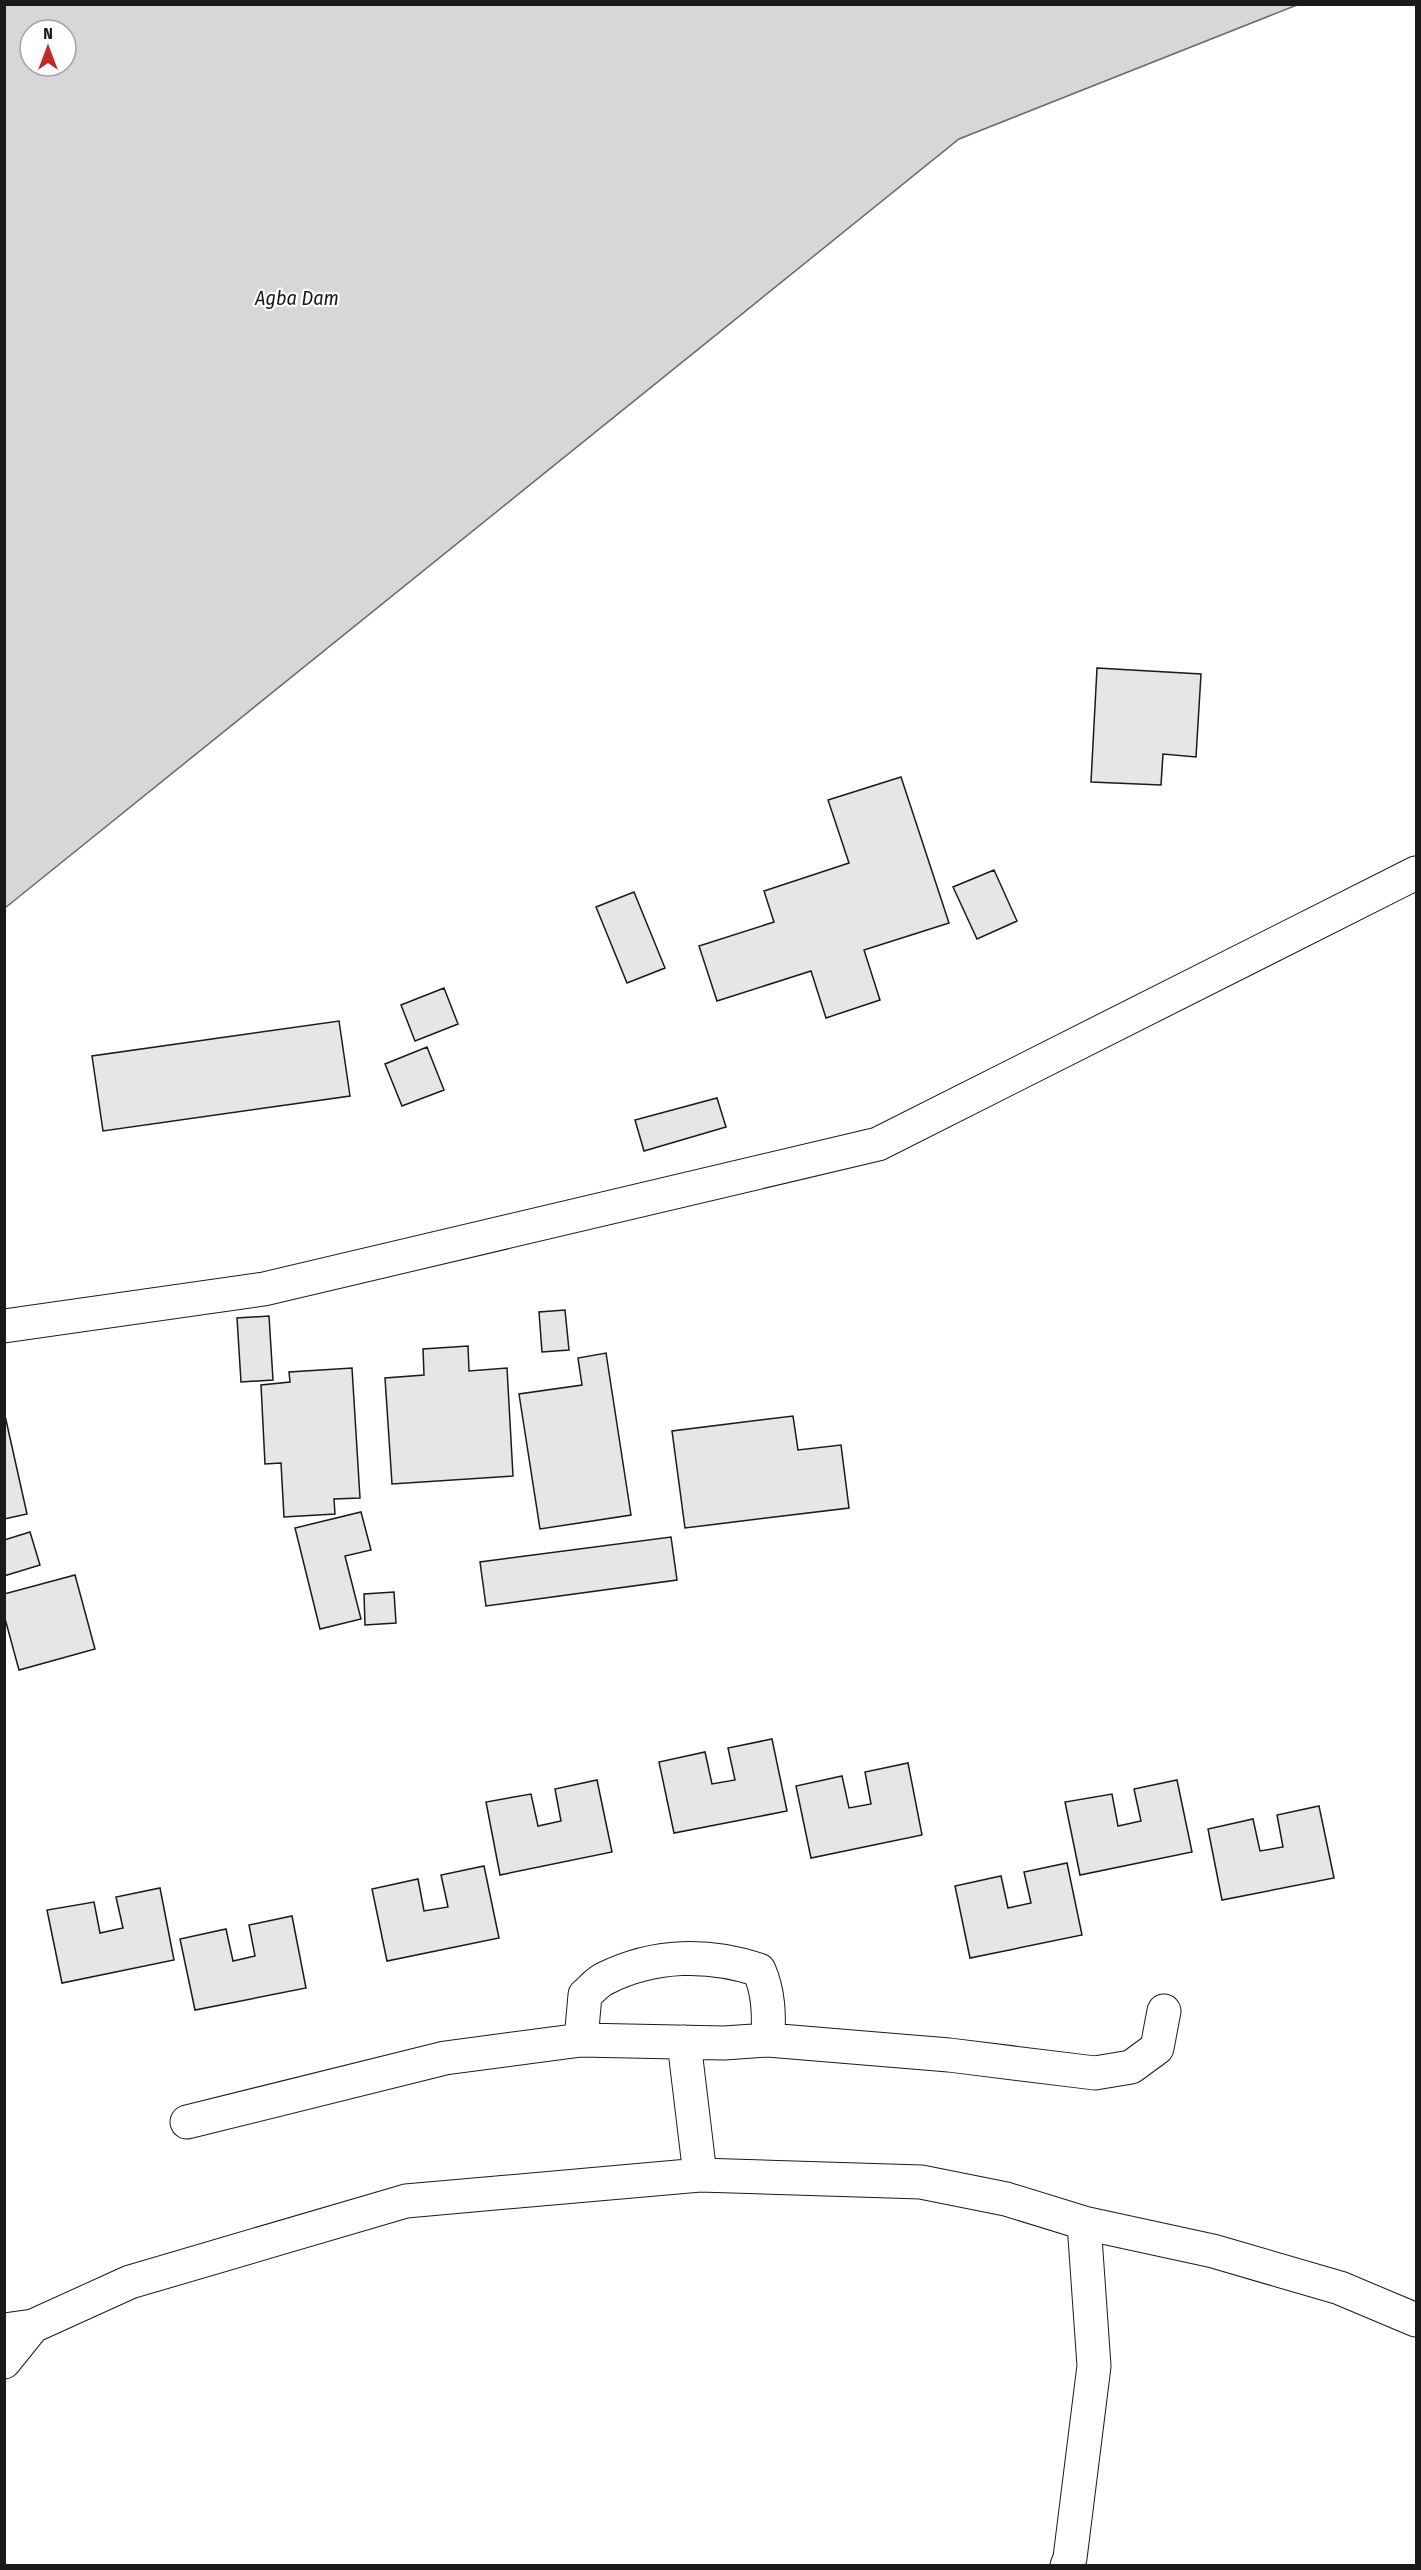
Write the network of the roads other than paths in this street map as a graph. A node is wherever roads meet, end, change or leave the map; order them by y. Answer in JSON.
{"nodes":[{"id":1,"x":1416,"y":873,"type":"edge"},
{"id":2,"x":4,"y":1326,"type":"edge"},
{"id":3,"x":1164,"y":2011,"type":"dead end"},
{"id":4,"x":581,"y":2040,"type":"junction"},
{"id":5,"x":768,"y":2040,"type":"junction"},
{"id":6,"x":684,"y":2042,"type":"junction"},
{"id":7,"x":187,"y":2122,"type":"dead end"},
{"id":8,"x":700,"y":2175,"type":"junction"},
{"id":9,"x":1084,"y":2223,"type":"junction"},
{"id":10,"x":1416,"y":2320,"type":"edge"},
{"id":11,"x":19,"y":2328,"type":"edge"},
{"id":12,"x":4,"y":2362,"type":"edge"},
{"id":13,"x":1067,"y":2565,"type":"edge"}],
"edges":[{"from":1,"to":2,"type":"street"},
{"from":3,"to":5,"type":"street"},
{"from":4,"to":5,"type":"street"},
{"from":4,"to":6,"type":"street"},
{"from":4,"to":7,"type":"street"},
{"from":5,"to":6,"type":"street"},
{"from":6,"to":8,"type":"street"},
{"from":8,"to":9,"type":"street"},
{"from":8,"to":11,"type":"street"},
{"from":9,"to":10,"type":"street"},
{"from":9,"to":13,"type":"street"},
{"from":11,"to":12,"type":"street"}]}
